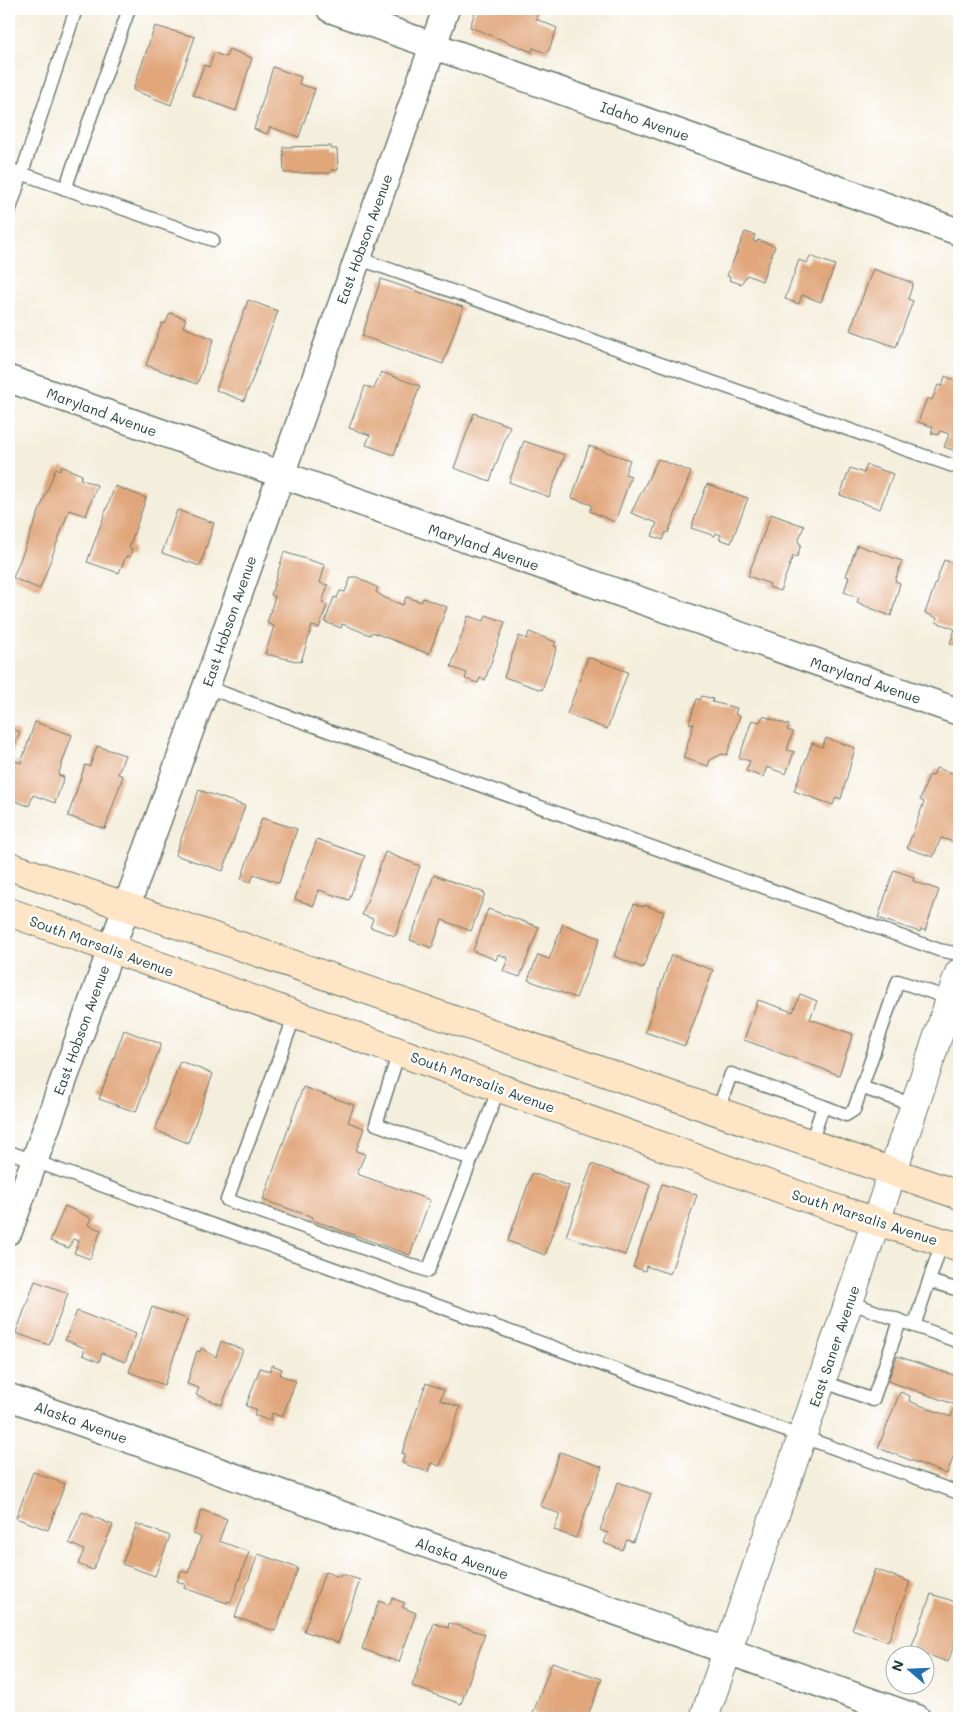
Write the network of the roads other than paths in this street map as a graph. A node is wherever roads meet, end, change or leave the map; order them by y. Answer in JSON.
{"nodes":[{"id":1,"x":76,"y":9,"type":"edge"},
{"id":2,"x":129,"y":9,"type":"edge"},
{"id":3,"x":330,"y":9,"type":"edge"},
{"id":4,"x":446,"y":9,"type":"edge"},
{"id":5,"x":432,"y":46,"type":"junction"},
{"id":6,"x":9,"y":169,"type":"edge"},
{"id":7,"x":21,"y":174,"type":"junction"},
{"id":8,"x":65,"y":189,"type":"junction"},
{"id":9,"x":9,"y":212,"type":"edge"},
{"id":10,"x":959,"y":232,"type":"edge"},
{"id":11,"x":213,"y":240,"type":"dead end"},
{"id":12,"x":357,"y":258,"type":"junction"},
{"id":13,"x":9,"y":379,"type":"edge"},
{"id":14,"x":959,"y":468,"type":"edge"},
{"id":15,"x":280,"y":476,"type":"junction"},
{"id":16,"x":206,"y":687,"type":"junction"},
{"id":17,"x":959,"y":712,"type":"edge"},
{"id":18,"x":9,"y":866,"type":"edge"},
{"id":19,"x":125,"y":908,"type":"junction"},
{"id":20,"x":9,"y":912,"type":"edge"},
{"id":21,"x":110,"y":949,"type":"junction"},
{"id":22,"x":959,"y":954,"type":"edge"},
{"id":23,"x":959,"y":974,"type":"edge"},
{"id":24,"x":951,"y":999,"type":"junction"},
{"id":25,"x":295,"y":1014,"type":"junction"},
{"id":26,"x":399,"y":1052,"type":"junction"},
{"id":27,"x":499,"y":1088,"type":"junction"},
{"id":28,"x":863,"y":1088,"type":"junction"},
{"id":29,"x":915,"y":1105,"type":"junction"},
{"id":30,"x":823,"y":1106,"type":"junction"},
{"id":31,"x":718,"y":1110,"type":"junction"},
{"id":32,"x":810,"y":1143,"type":"junction"},
{"id":33,"x":9,"y":1152,"type":"edge"},
{"id":34,"x":471,"y":1159,"type":"junction"},
{"id":35,"x":34,"y":1161,"type":"junction"},
{"id":36,"x":892,"y":1172,"type":"junction"},
{"id":37,"x":959,"y":1195,"type":"edge"},
{"id":38,"x":876,"y":1222,"type":"junction"},
{"id":39,"x":9,"y":1231,"type":"edge"},
{"id":40,"x":951,"y":1244,"type":"edge"},
{"id":41,"x":929,"y":1281,"type":"junction"},
{"id":42,"x":959,"y":1290,"type":"edge"},
{"id":43,"x":849,"y":1302,"type":"junction"},
{"id":44,"x":900,"y":1321,"type":"junction"},
{"id":45,"x":914,"y":1326,"type":"junction"},
{"id":46,"x":959,"y":1342,"type":"edge"},
{"id":47,"x":822,"y":1381,"type":"junction"},
{"id":48,"x":9,"y":1397,"type":"edge"},
{"id":49,"x":802,"y":1438,"type":"junction"},
{"id":50,"x":959,"y":1493,"type":"edge"},
{"id":51,"x":727,"y":1652,"type":"junction"},
{"id":52,"x":704,"y":1718,"type":"edge"},
{"id":53,"x":917,"y":1718,"type":"edge"}],
"edges":[{"from":1,"to":7,"type":"lane"},
{"from":2,"to":8,"type":"lane"},
{"from":3,"to":5,"type":"street","name":"Idaho Avenue"},
{"from":4,"to":5,"type":"street","name":"East Hobson Avenue"},
{"from":5,"to":10,"type":"street","name":"Idaho Avenue"},
{"from":5,"to":12,"type":"street","name":"East Hobson Avenue"},
{"from":6,"to":7,"type":"lane"},
{"from":7,"to":8,"type":"lane"},
{"from":7,"to":9,"type":"lane"},
{"from":8,"to":11,"type":"lane"},
{"from":12,"to":14,"type":"lane"},
{"from":12,"to":15,"type":"street","name":"East Hobson Avenue"},
{"from":13,"to":15,"type":"street","name":"Maryland Avenue"},
{"from":15,"to":16,"type":"street","name":"East Hobson Avenue"},
{"from":15,"to":17,"type":"street","name":"Maryland Avenue"},
{"from":16,"to":19,"type":"street","name":"East Hobson Avenue"},
{"from":16,"to":22,"type":"lane"},
{"from":18,"to":19,"type":"main road"},
{"from":19,"to":21,"type":"street","name":"East Hobson Avenue"},
{"from":19,"to":31,"type":"main road"},
{"from":20,"to":21,"type":"main road","name":"South Marsalis Avenue"},
{"from":21,"to":25,"type":"main road","name":"South Marsalis Avenue"},
{"from":21,"to":35,"type":"street","name":"East Hobson Avenue"},
{"from":23,"to":24,"type":"street","name":"East Saner Avenue"},
{"from":24,"to":28,"type":"lane"},
{"from":24,"to":29,"type":"street","name":"East Saner Avenue"},
{"from":25,"to":26,"type":"main road","name":"South Marsalis Avenue"},
{"from":25,"to":34,"type":"lane"},
{"from":26,"to":27,"type":"main road","name":"South Marsalis Avenue"},
{"from":26,"to":34,"type":"lane"},
{"from":27,"to":34,"type":"lane"},
{"from":27,"to":38,"type":"main road","name":"South Marsalis Avenue"},
{"from":28,"to":29,"type":"lane"},
{"from":28,"to":30,"type":"lane"},
{"from":29,"to":36,"type":"street","name":"East Saner Avenue"},
{"from":30,"to":31,"type":"lane"},
{"from":30,"to":32,"type":"lane"},
{"from":31,"to":32,"type":"main road"},
{"from":32,"to":36,"type":"main road"},
{"from":33,"to":35,"type":"lane"},
{"from":35,"to":39,"type":"street","name":"East Hobson Avenue"},
{"from":35,"to":49,"type":"lane"},
{"from":36,"to":37,"type":"main road"},
{"from":36,"to":38,"type":"street","name":"East Saner Avenue"},
{"from":38,"to":40,"type":"main road","name":"South Marsalis Avenue"},
{"from":38,"to":43,"type":"street","name":"East Saner Avenue"},
{"from":40,"to":41,"type":"lane"},
{"from":41,"to":42,"type":"lane"},
{"from":41,"to":45,"type":"lane"},
{"from":43,"to":44,"type":"lane"},
{"from":43,"to":47,"type":"street","name":"East Saner Avenue"},
{"from":44,"to":45,"type":"lane"},
{"from":44,"to":47,"type":"lane"},
{"from":45,"to":46,"type":"lane"},
{"from":47,"to":49,"type":"street","name":"East Saner Avenue"},
{"from":48,"to":51,"type":"street","name":"Alaska Avenue"},
{"from":49,"to":50,"type":"lane"},
{"from":49,"to":51,"type":"street","name":"East Saner Avenue"},
{"from":51,"to":52,"type":"street","name":"East Saner Avenue"},
{"from":51,"to":53,"type":"street","name":"Alaska Avenue"}]}
